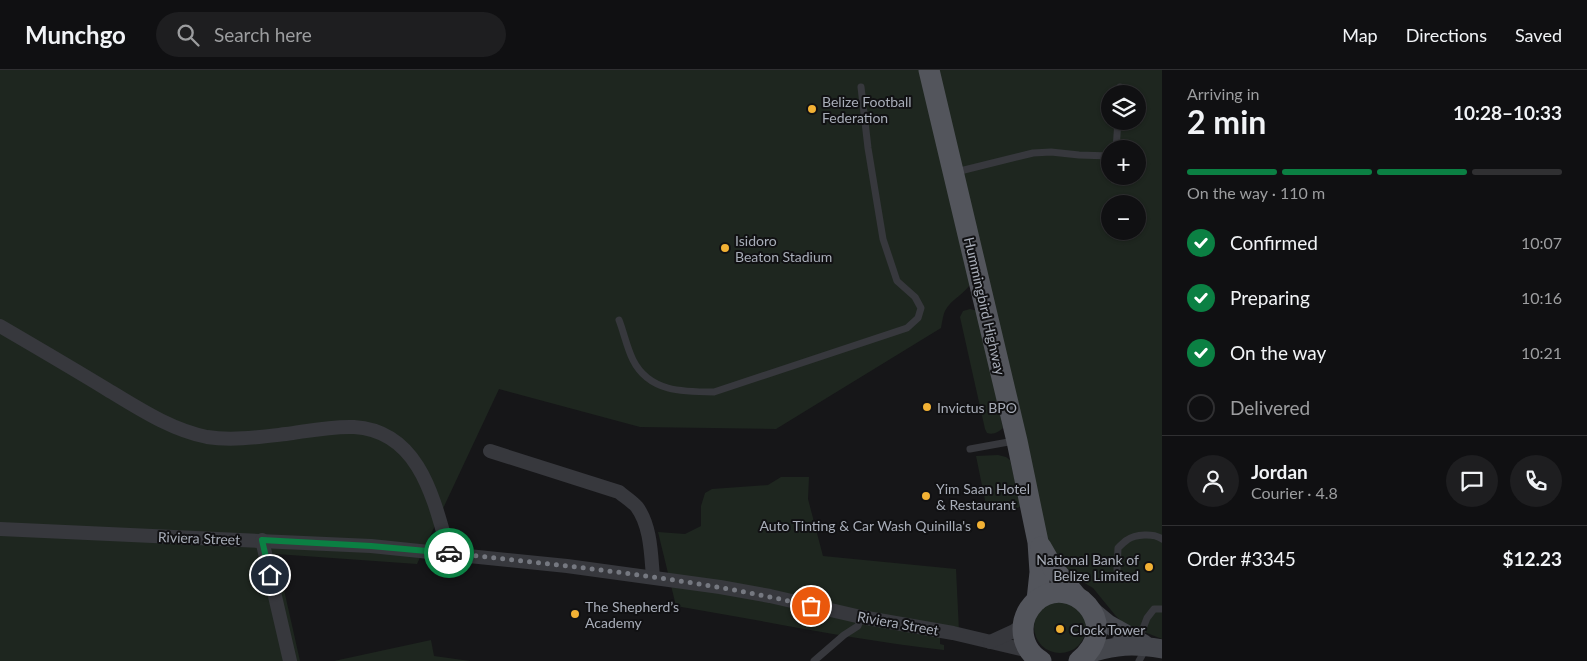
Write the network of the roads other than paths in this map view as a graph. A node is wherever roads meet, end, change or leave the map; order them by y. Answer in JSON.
{"nodes":[{"id":1,"x":929,"y":70,"type":"edge"},
{"id":2,"x":861,"y":86,"type":"dead end"},
{"id":3,"x":1101,"y":155,"type":"edge"},
{"id":4,"x":953,"y":173,"type":"junction"},
{"id":5,"x":619,"y":320,"type":"dead end"},
{"id":6,"x":0,"y":326,"type":"edge"},
{"id":7,"x":1017,"y":440,"type":"junction"},
{"id":8,"x":970,"y":449,"type":"dead end"},
{"id":9,"x":490,"y":452,"type":"dead end"},
{"id":10,"x":0,"y":529,"type":"edge"},
{"id":11,"x":1162,"y":539,"type":"edge"},
{"id":12,"x":262,"y":540,"type":"junction"},
{"id":13,"x":1038,"y":542,"type":"junction"},
{"id":14,"x":449,"y":553,"type":"junction"},
{"id":15,"x":1117,"y":569,"type":"dead end"},
{"id":16,"x":653,"y":577,"type":"junction"},
{"id":17,"x":1037,"y":600,"type":"junction"},
{"id":18,"x":1084,"y":603,"type":"junction"},
{"id":19,"x":1162,"y":609,"type":"edge"},
{"id":20,"x":861,"y":617,"type":"junction"},
{"id":21,"x":1023,"y":625,"type":"junction"},
{"id":22,"x":990,"y":642,"type":"junction"},
{"id":23,"x":1147,"y":649,"type":"edge"},
{"id":24,"x":1035,"y":656,"type":"edge"},
{"id":25,"x":1084,"y":658,"type":"edge"},
{"id":26,"x":290,"y":661,"type":"edge"},
{"id":27,"x":814,"y":661,"type":"edge"}],
"edges":[{"from":1,"to":4,"type":"main road","name":"Hummingbird Highway"},
{"from":2,"to":5,"type":"lane"},
{"from":3,"to":4,"type":"lane"},
{"from":4,"to":7,"type":"main road","name":"Hummingbird Highway"},
{"from":6,"to":14,"type":"street"},
{"from":7,"to":8,"type":"lane"},
{"from":7,"to":13,"type":"main road","name":"Hummingbird Highway"},
{"from":9,"to":16,"type":"street"},
{"from":10,"to":12,"type":"street","name":"Riviera Street"},
{"from":11,"to":15,"type":"lane"},
{"from":12,"to":14,"type":"street","name":"Riviera Street"},
{"from":12,"to":26,"type":"street"},
{"from":13,"to":17,"type":"main road","name":"Hummingbird Highway"},
{"from":13,"to":18,"type":"main road","name":"Hummingbird Highway"},
{"from":14,"to":16,"type":"street","name":"Riviera Street"},
{"from":16,"to":20,"type":"street","name":"Riviera Street"},
{"from":17,"to":18,"type":"main road"},
{"from":17,"to":21,"type":"main road"},
{"from":18,"to":23,"type":"main road"},
{"from":18,"to":25,"type":"main road"},
{"from":19,"to":23,"type":"lane"},
{"from":20,"to":22,"type":"street","name":"Riviera Street"},
{"from":20,"to":27,"type":"lane"},
{"from":21,"to":22,"type":"street"},
{"from":21,"to":24,"type":"main road"},
{"from":22,"to":24,"type":"street","name":"Riviera Street"},
{"from":23,"to":25,"type":"main road"}]}
